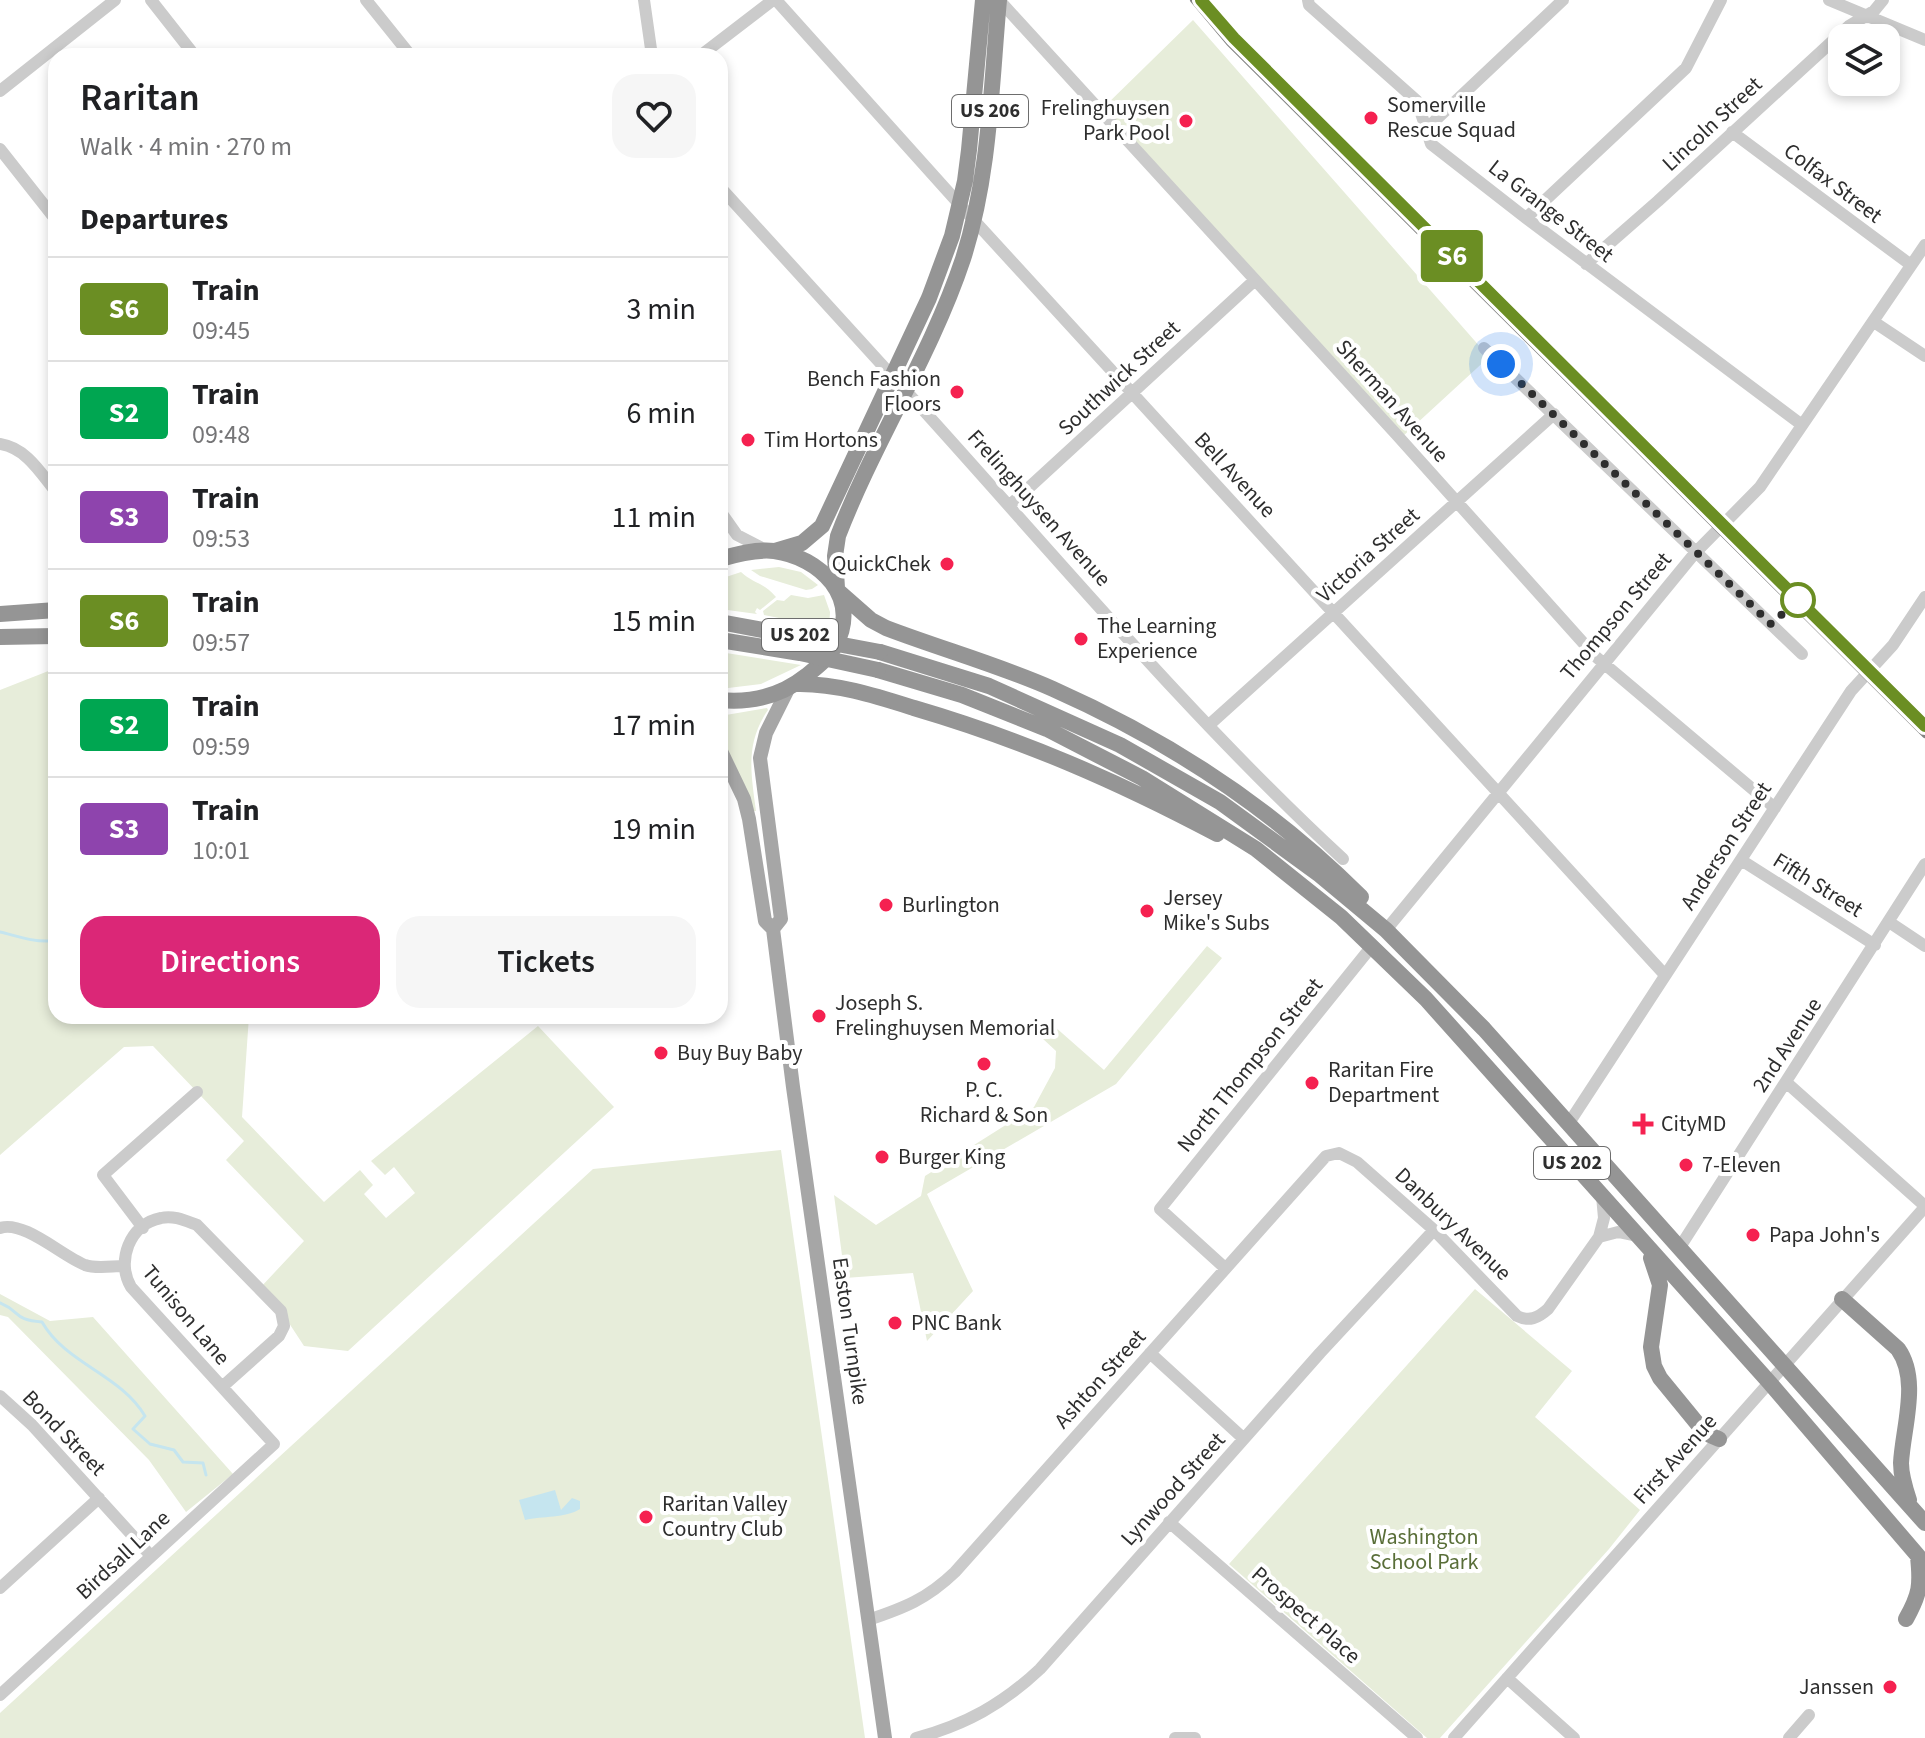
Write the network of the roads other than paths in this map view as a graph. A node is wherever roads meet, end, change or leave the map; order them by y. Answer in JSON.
{"nodes":[{"id":1,"x":115,"y":0,"type":"edge"},
{"id":2,"x":151,"y":0,"type":"edge"},
{"id":3,"x":366,"y":0,"type":"edge"},
{"id":4,"x":644,"y":0,"type":"edge"},
{"id":5,"x":775,"y":0,"type":"edge"},
{"id":6,"x":983,"y":0,"type":"edge"},
{"id":7,"x":999,"y":0,"type":"edge"},
{"id":8,"x":1308,"y":0,"type":"edge"},
{"id":9,"x":1563,"y":0,"type":"edge"},
{"id":10,"x":1721,"y":0,"type":"edge"},
{"id":11,"x":1829,"y":0,"type":"edge"},
{"id":12,"x":1883,"y":0,"type":"edge"},
{"id":13,"x":1866,"y":15,"type":"junction"},
{"id":14,"x":1925,"y":40,"type":"edge"},
{"id":15,"x":54,"y":48,"type":"edge"},
{"id":16,"x":189,"y":48,"type":"edge"},
{"id":17,"x":405,"y":48,"type":"edge"},
{"id":18,"x":651,"y":48,"type":"edge"},
{"id":19,"x":711,"y":48,"type":"edge"},
{"id":20,"x":48,"y":53,"type":"edge"},
{"id":21,"x":0,"y":91,"type":"edge"},
{"id":22,"x":1425,"y":130,"type":"junction"},
{"id":23,"x":1732,"y":132,"type":"junction"},
{"id":24,"x":0,"y":149,"type":"edge"},
{"id":25,"x":728,"y":196,"type":"edge"},
{"id":26,"x":960,"y":205,"type":"junction"},
{"id":27,"x":48,"y":210,"type":"edge"},
{"id":28,"x":1526,"y":218,"type":"junction"},
{"id":29,"x":974,"y":221,"type":"junction"},
{"id":30,"x":1925,"y":245,"type":"edge"},
{"id":31,"x":1586,"y":264,"type":"junction"},
{"id":32,"x":1911,"y":265,"type":"junction"},
{"id":33,"x":1255,"y":280,"type":"junction"},
{"id":34,"x":1874,"y":322,"type":"junction"},
{"id":35,"x":1484,"y":348,"type":"dead end"},
{"id":36,"x":1925,"y":356,"type":"edge"},
{"id":37,"x":893,"y":377,"type":"junction"},
{"id":38,"x":906,"y":391,"type":"junction"},
{"id":39,"x":1132,"y":393,"type":"junction"},
{"id":40,"x":1554,"y":414,"type":"junction"},
{"id":41,"x":1802,"y":425,"type":"junction"},
{"id":42,"x":0,"y":444,"type":"edge"},
{"id":43,"x":48,"y":482,"type":"edge"},
{"id":44,"x":1456,"y":502,"type":"junction"},
{"id":45,"x":1010,"y":505,"type":"junction"},
{"id":46,"x":728,"y":522,"type":"edge"},
{"id":47,"x":772,"y":551,"type":"junction"},
{"id":48,"x":1695,"y":553,"type":"junction"},
{"id":49,"x":728,"y":557,"type":"edge"},
{"id":50,"x":837,"y":590,"type":"junction"},
{"id":51,"x":1925,"y":597,"type":"edge"},
{"id":52,"x":48,"y":611,"type":"edge"},
{"id":53,"x":1334,"y":613,"type":"junction"},
{"id":54,"x":0,"y":614,"type":"edge"},
{"id":55,"x":48,"y":621,"type":"edge"},
{"id":56,"x":0,"y":623,"type":"edge"},
{"id":57,"x":728,"y":624,"type":"edge"},
{"id":58,"x":48,"y":636,"type":"edge"},
{"id":59,"x":0,"y":637,"type":"edge"},
{"id":60,"x":728,"y":641,"type":"edge"},
{"id":61,"x":1802,"y":654,"type":"dead end"},
{"id":62,"x":1602,"y":663,"type":"junction"},
{"id":63,"x":792,"y":686,"type":"junction"},
{"id":64,"x":728,"y":700,"type":"edge"},
{"id":65,"x":1209,"y":725,"type":"junction"},
{"id":66,"x":728,"y":766,"type":"edge"},
{"id":67,"x":1497,"y":793,"type":"junction"},
{"id":68,"x":1775,"y":808,"type":"junction"},
{"id":69,"x":1343,"y":859,"type":"dead end"},
{"id":70,"x":1741,"y":860,"type":"junction"},
{"id":71,"x":1925,"y":864,"type":"edge"},
{"id":72,"x":1305,"y":888,"type":"junction"},
{"id":73,"x":1889,"y":922,"type":"junction"},
{"id":74,"x":773,"y":929,"type":"junction"},
{"id":75,"x":1386,"y":930,"type":"junction"},
{"id":76,"x":1875,"y":945,"type":"junction"},
{"id":77,"x":1372,"y":946,"type":"junction"},
{"id":78,"x":1925,"y":946,"type":"edge"},
{"id":79,"x":1665,"y":975,"type":"junction"},
{"id":80,"x":1787,"y":1083,"type":"junction"},
{"id":81,"x":197,"y":1092,"type":"dead end"},
{"id":82,"x":1569,"y":1123,"type":"junction"},
{"id":83,"x":1350,"y":1157,"type":"joint"},
{"id":84,"x":1602,"y":1196,"type":"junction"},
{"id":85,"x":1925,"y":1206,"type":"edge"},
{"id":86,"x":0,"y":1228,"type":"edge"},
{"id":87,"x":143,"y":1228,"type":"junction"},
{"id":88,"x":1434,"y":1230,"type":"junction"},
{"id":89,"x":1599,"y":1237,"type":"junction"},
{"id":90,"x":1642,"y":1242,"type":"junction"},
{"id":91,"x":1680,"y":1247,"type":"junction"},
{"id":92,"x":123,"y":1266,"type":"junction"},
{"id":93,"x":1225,"y":1268,"type":"junction"},
{"id":94,"x":1842,"y":1299,"type":"junction"},
{"id":95,"x":1150,"y":1353,"type":"junction"},
{"id":96,"x":1784,"y":1366,"type":"junction"},
{"id":97,"x":1769,"y":1382,"type":"junction"},
{"id":98,"x":222,"y":1387,"type":"junction"},
{"id":99,"x":0,"y":1396,"type":"edge"},
{"id":100,"x":1244,"y":1439,"type":"junction"},
{"id":101,"x":1719,"y":1439,"type":"junction"},
{"id":102,"x":274,"y":1444,"type":"joint"},
{"id":103,"x":99,"y":1498,"type":"junction"},
{"id":104,"x":1911,"y":1507,"type":"junction"},
{"id":105,"x":1169,"y":1522,"type":"junction"},
{"id":106,"x":1925,"y":1523,"type":"edge"},
{"id":107,"x":151,"y":1556,"type":"junction"},
{"id":108,"x":1922,"y":1561,"type":"edge"},
{"id":109,"x":0,"y":1588,"type":"edge"},
{"id":110,"x":1925,"y":1612,"type":"edge"},
{"id":111,"x":868,"y":1620,"type":"junction"},
{"id":112,"x":1507,"y":1678,"type":"junction"},
{"id":113,"x":0,"y":1695,"type":"edge"},
{"id":114,"x":1809,"y":1715,"type":"dead end"},
{"id":115,"x":885,"y":1738,"type":"edge"},
{"id":116,"x":916,"y":1738,"type":"edge"},
{"id":117,"x":1175,"y":1738,"type":"edge"},
{"id":118,"x":1195,"y":1738,"type":"edge"},
{"id":119,"x":1417,"y":1738,"type":"edge"},
{"id":120,"x":1454,"y":1738,"type":"edge"},
{"id":121,"x":1574,"y":1738,"type":"edge"},
{"id":122,"x":1789,"y":1738,"type":"edge"}],
"edges":[{"from":1,"to":15,"type":"street"},
{"from":2,"to":16,"type":"street"},
{"from":3,"to":17,"type":"street"},
{"from":4,"to":18,"type":"street"},
{"from":5,"to":19,"type":"street"},
{"from":5,"to":26,"type":"street","name":"Bell Avenue"},
{"from":6,"to":26,"type":"highway","number":"US 206"},
{"from":7,"to":29,"type":"highway","number":"US 206"},
{"from":7,"to":33,"type":"street","name":"Sherman Avenue"},
{"from":8,"to":22,"type":"street","name":"La Grange Street"},
{"from":9,"to":22,"type":"street"},
{"from":10,"to":28,"type":"street"},
{"from":11,"to":13,"type":"street"},
{"from":12,"to":13,"type":"street","name":"Lincoln Street"},
{"from":13,"to":14,"type":"street"},
{"from":13,"to":23,"type":"street","name":"Lincoln Street"},
{"from":20,"to":21,"type":"street"},
{"from":22,"to":28,"type":"street","name":"La Grange Street"},
{"from":23,"to":31,"type":"street","name":"Lincoln Street"},
{"from":23,"to":32,"type":"street","name":"Colfax Street"},
{"from":24,"to":27,"type":"street"},
{"from":25,"to":37,"type":"street"},
{"from":26,"to":29,"type":"street","name":"Bell Avenue"},
{"from":26,"to":37,"type":"highway","number":"US 206"},
{"from":28,"to":31,"type":"street","name":"La Grange Street"},
{"from":29,"to":38,"type":"highway","number":"US 206"},
{"from":29,"to":39,"type":"street","name":"Bell Avenue"},
{"from":30,"to":32,"type":"street","name":"Thompson Street"},
{"from":31,"to":41,"type":"street","name":"La Grange Street"},
{"from":32,"to":34,"type":"street","name":"Thompson Street"},
{"from":33,"to":39,"type":"street","name":"Southwick Street"},
{"from":33,"to":44,"type":"street","name":"Sherman Avenue"},
{"from":34,"to":36,"type":"street"},
{"from":34,"to":41,"type":"street","name":"Thompson Street"},
{"from":35,"to":40,"type":"street"},
{"from":37,"to":47,"type":"highway","number":"US 206"},
{"from":38,"to":45,"type":"street","name":"Frelinghuysen Avenue"},
{"from":38,"to":50,"type":"highway","number":"US 206"},
{"from":39,"to":45,"type":"street","name":"Southwick Street"},
{"from":39,"to":53,"type":"street","name":"Bell Avenue"},
{"from":40,"to":44,"type":"street","name":"Victoria Street"},
{"from":40,"to":48,"type":"street"},
{"from":41,"to":48,"type":"street","name":"Thompson Street"},
{"from":42,"to":43,"type":"street"},
{"from":44,"to":53,"type":"street","name":"Victoria Street"},
{"from":44,"to":62,"type":"street","name":"Sherman Avenue"},
{"from":45,"to":65,"type":"street","name":"Frelinghuysen Avenue"},
{"from":46,"to":47,"type":"street"},
{"from":47,"to":49,"type":"highway","number":"US 206"},
{"from":47,"to":50,"type":"highway","number":"US 206"},
{"from":48,"to":61,"type":"street"},
{"from":48,"to":62,"type":"street","name":"Thompson Street"},
{"from":50,"to":63,"type":"highway","number":"US 206"},
{"from":50,"to":75,"type":"highway"},
{"from":51,"to":68,"type":"street","name":"Anderson Street"},
{"from":52,"to":54,"type":"highway"},
{"from":53,"to":65,"type":"street","name":"Victoria Street"},
{"from":53,"to":67,"type":"street","name":"Bell Avenue"},
{"from":55,"to":56,"type":"highway"},
{"from":57,"to":75,"type":"highway","number":"US 202","bridge":true},
{"from":58,"to":59,"type":"highway"},
{"from":60,"to":72,"type":"highway","number":"US 202","bridge":true},
{"from":62,"to":67,"type":"street","name":"Thompson Street"},
{"from":62,"to":68,"type":"street","name":"Sherman Avenue"},
{"from":63,"to":64,"type":"highway","number":"US 206"},
{"from":63,"to":72,"type":"highway"},
{"from":63,"to":74,"type":"main road","name":"Easton Turnpike"},
{"from":65,"to":69,"type":"street","name":"Frelinghuysen Avenue"},
{"from":66,"to":74,"type":"main road","name":"Easton Turnpike"},
{"from":67,"to":75,"type":"street","name":"Thompson Street"},
{"from":67,"to":79,"type":"street","name":"Bell Avenue"},
{"from":68,"to":70,"type":"street","name":"Anderson Street"},
{"from":70,"to":76,"type":"street","name":"Fifth Street"},
{"from":70,"to":79,"type":"street","name":"Anderson Street"},
{"from":71,"to":73,"type":"street","name":"2nd Avenue"},
{"from":72,"to":77,"type":"highway","number":"US 202"},
{"from":73,"to":76,"type":"street","name":"2nd Avenue"},
{"from":73,"to":78,"type":"street","name":"Fifth Street"},
{"from":74,"to":111,"type":"main road","name":"Easton Turnpike"},
{"from":75,"to":82,"type":"highway","number":"US 202"},
{"from":76,"to":80,"type":"street","name":"2nd Avenue"},
{"from":77,"to":84,"type":"highway","number":"US 202"},
{"from":77,"to":93,"type":"street","name":"North Thompson Street"},
{"from":79,"to":82,"type":"street","name":"Anderson Street"},
{"from":80,"to":85,"type":"street"},
{"from":80,"to":91,"type":"street","name":"2nd Avenue"},
{"from":81,"to":87,"type":"street"},
{"from":82,"to":91,"type":"highway","number":"US 202"},
{"from":83,"to":88,"type":"street","name":"Danbury Avenue"},
{"from":83,"to":93,"type":"street","name":"Ashton Street"},
{"from":84,"to":89,"type":"street"},
{"from":84,"to":90,"type":"highway","number":"US 202"},
{"from":85,"to":94,"type":"street","name":"First Avenue"},
{"from":86,"to":92,"type":"street","name":"Tunison Lane"},
{"from":87,"to":92,"type":"street","name":"Tunison Lane"},
{"from":87,"to":98,"type":"street","name":"Tunison Lane"},
{"from":88,"to":89,"type":"street","name":"Danbury Avenue"},
{"from":88,"to":100,"type":"street","name":"Lynwood Street"},
{"from":89,"to":90,"type":"street"},
{"from":90,"to":97,"type":"highway","number":"US 202"},
{"from":90,"to":101,"type":"highway"},
{"from":91,"to":96,"type":"highway","number":"US 202"},
{"from":92,"to":98,"type":"street","name":"Tunison Lane"},
{"from":93,"to":95,"type":"street","name":"Ashton Street"},
{"from":94,"to":96,"type":"street","name":"First Avenue"},
{"from":94,"to":104,"type":"highway"},
{"from":95,"to":100,"type":"street"},
{"from":95,"to":111,"type":"street","name":"Ashton Street"},
{"from":96,"to":97,"type":"street","name":"First Avenue"},
{"from":96,"to":104,"type":"highway","number":"US 202"},
{"from":97,"to":101,"type":"street","name":"First Avenue"},
{"from":97,"to":108,"type":"highway","number":"US 202"},
{"from":98,"to":102,"type":"street","name":"Tunison Lane"},
{"from":99,"to":103,"type":"street","name":"Bond Street"},
{"from":100,"to":105,"type":"street","name":"Lynwood Street"},
{"from":101,"to":112,"type":"street","name":"First Avenue"},
{"from":102,"to":107,"type":"street","name":"Birdsall Lane"},
{"from":103,"to":107,"type":"street","name":"Bond Street"},
{"from":103,"to":109,"type":"street","name":"Bond Street"},
{"from":104,"to":106,"type":"highway","number":"US 202"},
{"from":105,"to":116,"type":"street","name":"Lynwood Street"},
{"from":105,"to":119,"type":"street","name":"Prospect Place"},
{"from":107,"to":113,"type":"street","name":"Birdsall Lane"},
{"from":108,"to":110,"type":"highway"},
{"from":111,"to":115,"type":"main road","name":"Easton Turnpike"},
{"from":112,"to":120,"type":"street","name":"First Avenue"},
{"from":112,"to":121,"type":"street"},
{"from":114,"to":122,"type":"street"},
{"from":117,"to":118,"type":"street"}]}
